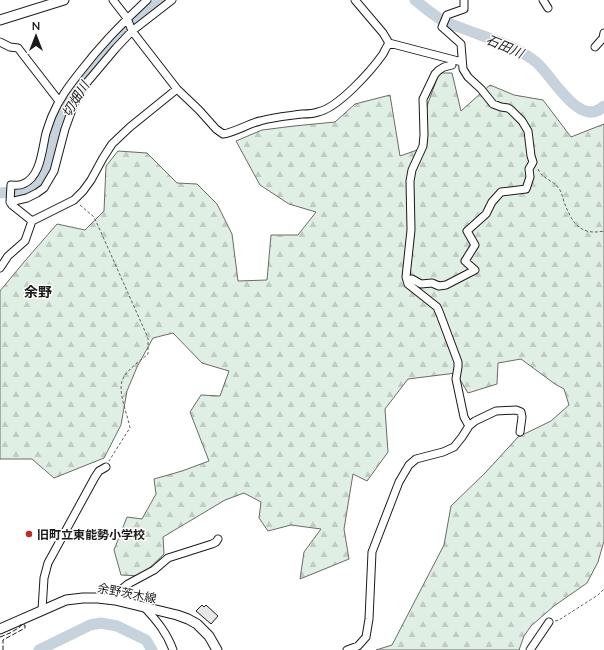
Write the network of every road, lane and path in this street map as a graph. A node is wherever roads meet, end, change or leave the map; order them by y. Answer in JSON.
{"nodes":[{"id":1,"x":64,"y":0,"type":"edge"},
{"id":2,"x":112,"y":0,"type":"edge"},
{"id":3,"x":147,"y":0,"type":"edge"},
{"id":4,"x":172,"y":0,"type":"edge"},
{"id":5,"x":355,"y":0,"type":"edge"},
{"id":6,"x":464,"y":0,"type":"edge"},
{"id":7,"x":543,"y":0,"type":"edge"},
{"id":8,"x":548,"y":8,"type":"dead end"},
{"id":9,"x":127,"y":18,"type":"junction"},
{"id":10,"x":0,"y":20,"type":"edge"},
{"id":11,"x":132,"y":30,"type":"junction"},
{"id":12,"x":604,"y":33,"type":"edge"},
{"id":13,"x":0,"y":42,"type":"edge"},
{"id":14,"x":389,"y":43,"type":"junction"},
{"id":15,"x":595,"y":47,"type":"dead end"},
{"id":16,"x":462,"y":62,"type":"junction"},
{"id":17,"x":452,"y":65,"type":"dead end"},
{"id":18,"x":176,"y":89,"type":"junction"},
{"id":19,"x":59,"y":101,"type":"junction"},
{"id":20,"x":533,"y":162,"type":"junction"},
{"id":21,"x":74,"y":200,"type":"junction"},
{"id":22,"x":10,"y":202,"type":"junction"},
{"id":23,"x":32,"y":221,"type":"junction"},
{"id":24,"x":604,"y":231,"type":"edge"},
{"id":25,"x":0,"y":268,"type":"edge"},
{"id":26,"x":407,"y":280,"type":"junction"},
{"id":27,"x":469,"y":426,"type":"junction"},
{"id":28,"x":520,"y":432,"type":"dead end"},
{"id":29,"x":106,"y":467,"type":"joint"},
{"id":30,"x":218,"y":539,"type":"dead end"},
{"id":31,"x":604,"y":589,"type":"edge"},
{"id":32,"x":127,"y":603,"type":"junction"},
{"id":33,"x":145,"y":608,"type":"junction"},
{"id":34,"x":42,"y":610,"type":"junction"},
{"id":35,"x":549,"y":622,"type":"joint"},
{"id":36,"x":0,"y":629,"type":"edge"},
{"id":37,"x":173,"y":650,"type":"edge"},
{"id":38,"x":217,"y":650,"type":"edge"},
{"id":39,"x":347,"y":650,"type":"edge"},
{"id":40,"x":530,"y":650,"type":"edge"}],
"edges":[{"from":1,"to":10,"type":"main road"},
{"from":2,"to":9,"type":"street"},
{"from":3,"to":9,"type":"street"},
{"from":4,"to":11,"type":"street"},
{"from":5,"to":14,"type":"street"},
{"from":6,"to":16,"type":"street"},
{"from":7,"to":8,"type":"street"},
{"from":9,"to":11,"type":"street"},
{"from":9,"to":19,"type":"street"},
{"from":11,"to":18,"type":"street"},
{"from":11,"to":22,"type":"street"},
{"from":12,"to":15,"type":"street"},
{"from":13,"to":19,"type":"street"},
{"from":14,"to":16,"type":"street"},
{"from":14,"to":18,"type":"street"},
{"from":16,"to":20,"type":"street"},
{"from":17,"to":26,"type":"street"},
{"from":18,"to":21,"type":"street"},
{"from":19,"to":22,"type":"street"},
{"from":20,"to":24,"type":"path"},
{"from":20,"to":26,"type":"street"},
{"from":21,"to":23,"type":"street"},
{"from":21,"to":29,"type":"path"},
{"from":22,"to":23,"type":"street"},
{"from":23,"to":25,"type":"street"},
{"from":26,"to":27,"type":"street"},
{"from":27,"to":28,"type":"street"},
{"from":27,"to":39,"type":"street"},
{"from":29,"to":34,"type":"street"},
{"from":30,"to":32,"type":"street"},
{"from":31,"to":35,"type":"path"},
{"from":32,"to":33,"type":"main road","name":"余野茨木線"},
{"from":32,"to":34,"type":"main road","name":"余野茨木線"},
{"from":33,"to":37,"type":"street"},
{"from":33,"to":38,"type":"main road","name":"余野茨木線"},
{"from":34,"to":36,"type":"main road","name":"余野茨木線"},
{"from":35,"to":40,"type":"street"}]}
